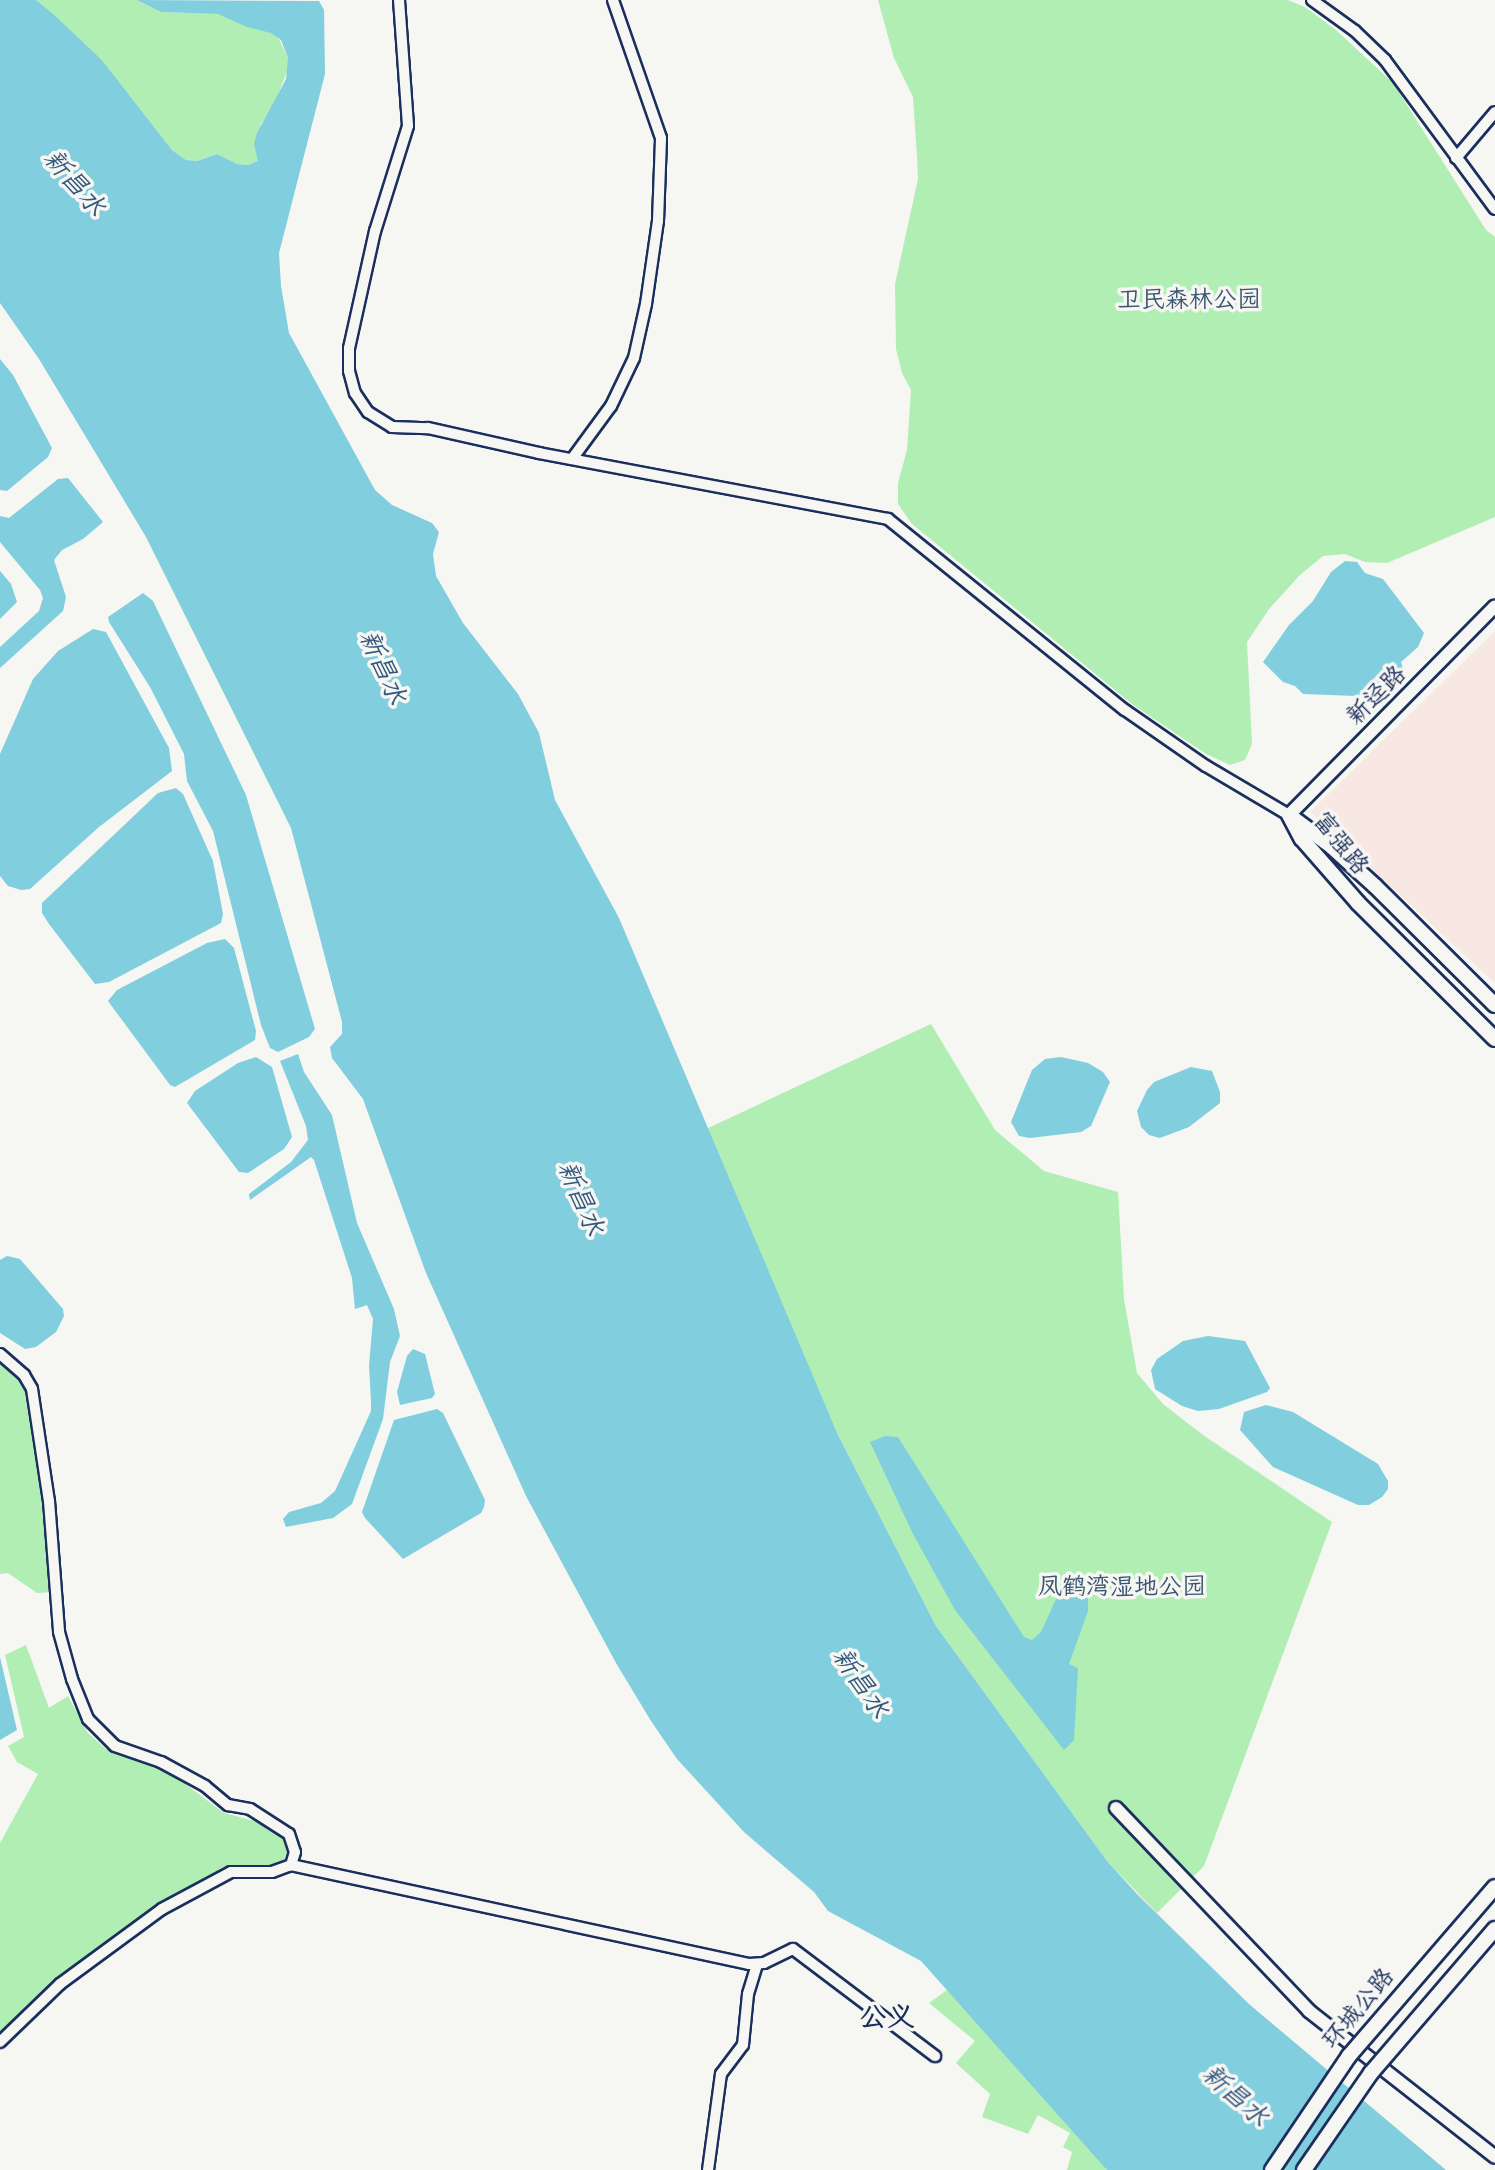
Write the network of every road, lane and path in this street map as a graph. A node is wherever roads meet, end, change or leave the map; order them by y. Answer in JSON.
{"nodes":[{"id":1,"x":398,"y":0,"type":"edge"},
{"id":2,"x":613,"y":0,"type":"edge"},
{"id":3,"x":1312,"y":0,"type":"edge"},
{"id":4,"x":1495,"y":112,"type":"edge"},
{"id":5,"x":1456,"y":158,"type":"junction"},
{"id":6,"x":1495,"y":209,"type":"edge"},
{"id":7,"x":572,"y":459,"type":"junction"},
{"id":8,"x":1495,"y":606,"type":"edge"},
{"id":9,"x":1289,"y":815,"type":"junction"},
{"id":10,"x":1495,"y":1005,"type":"edge"},
{"id":11,"x":1495,"y":1039,"type":"edge"},
{"id":12,"x":0,"y":1354,"type":"edge"},
{"id":13,"x":1116,"y":1808,"type":"dead end"},
{"id":14,"x":291,"y":1865,"type":"junction"},
{"id":15,"x":1495,"y":1888,"type":"edge"},
{"id":16,"x":1495,"y":1929,"type":"edge"},
{"id":17,"x":757,"y":1965,"type":"junction"},
{"id":18,"x":0,"y":2042,"type":"edge"},
{"id":19,"x":935,"y":2056,"type":"dead end"},
{"id":20,"x":1495,"y":2157,"type":"edge"},
{"id":21,"x":708,"y":2170,"type":"edge"},
{"id":22,"x":1272,"y":2170,"type":"edge"},
{"id":23,"x":1304,"y":2170,"type":"edge"}],
"edges":[{"from":1,"to":7,"type":"street"},
{"from":2,"to":7,"type":"street"},
{"from":3,"to":5,"type":"street"},
{"from":4,"to":5,"type":"street"},
{"from":5,"to":6,"type":"street"},
{"from":7,"to":9,"type":"street"},
{"from":8,"to":9,"type":"street","name":"新迳路"},
{"from":9,"to":10,"type":"main road","name":"富强路"},
{"from":9,"to":11,"type":"main road","name":"富强路"},
{"from":12,"to":14,"type":"street"},
{"from":13,"to":20,"type":"street"},
{"from":14,"to":17,"type":"street"},
{"from":14,"to":18,"type":"street"},
{"from":15,"to":22,"type":"main road","name":"环城公路","bridge":true},
{"from":16,"to":23,"type":"main road","name":"环城公路","bridge":true},
{"from":17,"to":19,"type":"street"},
{"from":17,"to":21,"type":"street"}]}
